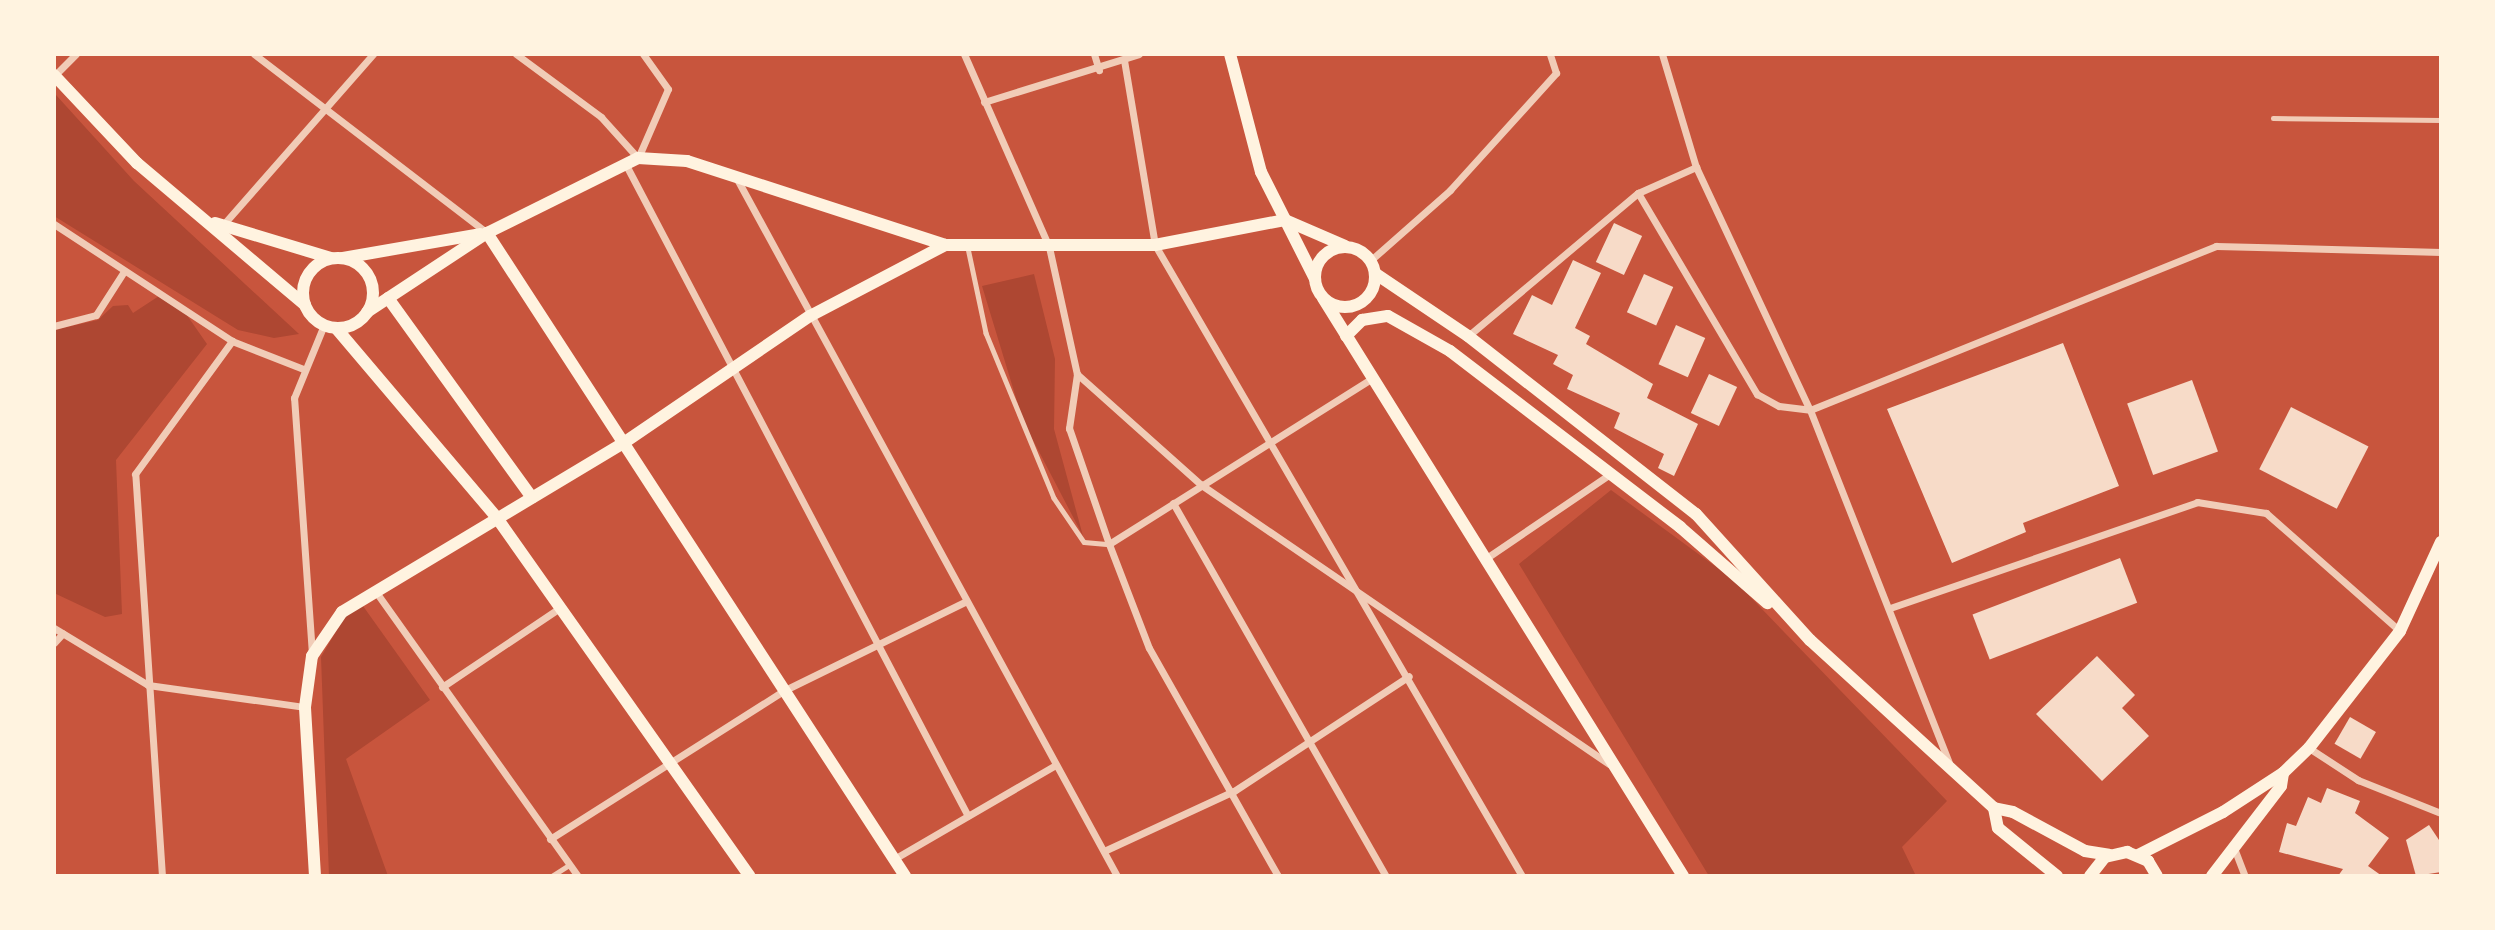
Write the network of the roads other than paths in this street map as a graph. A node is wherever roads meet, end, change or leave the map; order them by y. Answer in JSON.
{"nodes":[{"id":1,"x":76,"y":54,"type":"edge"},
{"id":2,"x":254,"y":54,"type":"edge"},
{"id":3,"x":373,"y":54,"type":"edge"},
{"id":4,"x":516,"y":54,"type":"edge"},
{"id":5,"x":643,"y":54,"type":"edge"},
{"id":6,"x":964,"y":54,"type":"edge"},
{"id":7,"x":1094,"y":54,"type":"edge"},
{"id":8,"x":1139,"y":54,"type":"edge"},
{"id":9,"x":1230,"y":54,"type":"edge"},
{"id":10,"x":1550,"y":54,"type":"edge"},
{"id":11,"x":1662,"y":54,"type":"edge"},
{"id":12,"x":1124,"y":60,"type":"junction"},
{"id":13,"x":1099,"y":69,"type":"junction"},
{"id":14,"x":54,"y":75,"type":"edge"},
{"id":15,"x":984,"y":102,"type":"junction"},
{"id":16,"x":322,"y":110,"type":"junction"},
{"id":17,"x":2273,"y":118,"type":"dead end"},
{"id":18,"x":2441,"y":120,"type":"edge"},
{"id":19,"x":638,"y":158,"type":"junction"},
{"id":20,"x":625,"y":165,"type":"junction"},
{"id":21,"x":1696,"y":167,"type":"junction"},
{"id":22,"x":735,"y":175,"type":"junction"},
{"id":23,"x":1638,"y":193,"type":"junction"},
{"id":24,"x":1284,"y":220,"type":"junction"},
{"id":25,"x":208,"y":221,"type":"junction"},
{"id":26,"x":54,"y":224,"type":"edge"},
{"id":27,"x":222,"y":226,"type":"junction"},
{"id":28,"x":487,"y":233,"type":"junction"},
{"id":29,"x":945,"y":245,"type":"junction"},
{"id":30,"x":1155,"y":245,"type":"junction"},
{"id":31,"x":1346,"y":246,"type":"junction"},
{"id":32,"x":968,"y":247,"type":"junction"},
{"id":33,"x":1049,"y":247,"type":"junction"},
{"id":34,"x":2441,"y":252,"type":"edge"},
{"id":35,"x":337,"y":258,"type":"junction"},
{"id":36,"x":1371,"y":260,"type":"junction"},
{"id":37,"x":123,"y":273,"type":"junction"},
{"id":38,"x":1376,"y":274,"type":"junction"},
{"id":39,"x":1315,"y":279,"type":"junction"},
{"id":40,"x":388,"y":298,"type":"junction"},
{"id":41,"x":1323,"y":298,"type":"junction"},
{"id":42,"x":1363,"y":302,"type":"junction"},
{"id":43,"x":305,"y":305,"type":"junction"},
{"id":44,"x":367,"y":312,"type":"junction"},
{"id":45,"x":810,"y":316,"type":"junction"},
{"id":46,"x":1388,"y":316,"type":"junction"},
{"id":47,"x":54,"y":326,"type":"edge"},
{"id":48,"x":330,"y":326,"type":"junction"},
{"id":49,"x":1346,"y":336,"type":"junction"},
{"id":50,"x":1468,"y":336,"type":"junction"},
{"id":51,"x":232,"y":341,"type":"junction"},
{"id":52,"x":732,"y":365,"type":"junction"},
{"id":53,"x":303,"y":369,"type":"junction"},
{"id":54,"x":1077,"y":373,"type":"junction"},
{"id":55,"x":1371,"y":379,"type":"junction"},
{"id":56,"x":1810,"y":410,"type":"junction"},
{"id":57,"x":1271,"y":440,"type":"junction"},
{"id":58,"x":625,"y":442,"type":"junction"},
{"id":59,"x":1610,"y":474,"type":"junction"},
{"id":60,"x":1200,"y":484,"type":"junction"},
{"id":61,"x":532,"y":498,"type":"junction"},
{"id":62,"x":1173,"y":503,"type":"junction"},
{"id":63,"x":497,"y":518,"type":"junction"},
{"id":64,"x":2441,"y":542,"type":"edge"},
{"id":65,"x":1109,"y":544,"type":"junction"},
{"id":66,"x":1485,"y":559,"type":"junction"},
{"id":67,"x":376,"y":592,"type":"junction"},
{"id":68,"x":1359,"y":597,"type":"junction"},
{"id":69,"x":965,"y":602,"type":"junction"},
{"id":70,"x":561,"y":607,"type":"junction"},
{"id":71,"x":1890,"y":608,"type":"junction"},
{"id":72,"x":54,"y":628,"type":"edge"},
{"id":73,"x":2400,"y":631,"type":"junction"},
{"id":74,"x":63,"y":633,"type":"junction"},
{"id":75,"x":1810,"y":640,"type":"junction"},
{"id":76,"x":876,"y":641,"type":"junction"},
{"id":77,"x":54,"y":643,"type":"edge"},
{"id":78,"x":312,"y":656,"type":"junction"},
{"id":79,"x":1409,"y":676,"type":"junction"},
{"id":80,"x":148,"y":685,"type":"junction"},
{"id":81,"x":442,"y":687,"type":"junction"},
{"id":82,"x":785,"y":690,"type":"junction"},
{"id":83,"x":305,"y":707,"type":"junction"},
{"id":84,"x":1308,"y":743,"type":"junction"},
{"id":85,"x":2309,"y":748,"type":"junction"},
{"id":86,"x":672,"y":760,"type":"junction"},
{"id":87,"x":1054,"y":766,"type":"junction"},
{"id":88,"x":1619,"y":770,"type":"junction"},
{"id":89,"x":1952,"y":771,"type":"junction"},
{"id":90,"x":2283,"y":773,"type":"junction"},
{"id":91,"x":1234,"y":791,"type":"junction"},
{"id":92,"x":1994,"y":808,"type":"junction"},
{"id":93,"x":2441,"y":813,"type":"edge"},
{"id":94,"x":968,"y":816,"type":"junction"},
{"id":95,"x":550,"y":839,"type":"junction"},
{"id":96,"x":2234,"y":847,"type":"junction"},
{"id":97,"x":1104,"y":851,"type":"junction"},
{"id":98,"x":2109,"y":855,"type":"junction"},
{"id":99,"x":2138,"y":855,"type":"junction"},
{"id":100,"x":894,"y":859,"type":"junction"},
{"id":101,"x":570,"y":865,"type":"junction"},
{"id":102,"x":1114,"y":875,"type":"edge"},
{"id":103,"x":162,"y":876,"type":"edge"},
{"id":104,"x":315,"y":876,"type":"edge"},
{"id":105,"x":552,"y":876,"type":"edge"},
{"id":106,"x":578,"y":876,"type":"edge"},
{"id":107,"x":750,"y":876,"type":"edge"},
{"id":108,"x":905,"y":876,"type":"edge"},
{"id":109,"x":1278,"y":876,"type":"edge"},
{"id":110,"x":1386,"y":876,"type":"edge"},
{"id":111,"x":1522,"y":876,"type":"edge"},
{"id":112,"x":1683,"y":876,"type":"edge"},
{"id":113,"x":2057,"y":876,"type":"edge"},
{"id":114,"x":2090,"y":876,"type":"edge"},
{"id":115,"x":2157,"y":876,"type":"edge"},
{"id":116,"x":2212,"y":876,"type":"edge"},
{"id":117,"x":2245,"y":876,"type":"edge"}],
"edges":[{"from":1,"to":14,"type":"street"},
{"from":2,"to":16,"type":"street"},
{"from":3,"to":16,"type":"street"},
{"from":4,"to":19,"type":"street"},
{"from":5,"to":19,"type":"street"},
{"from":6,"to":15,"type":"street"},
{"from":7,"to":13,"type":"street"},
{"from":8,"to":12,"type":"street"},
{"from":9,"to":24,"type":"main road"},
{"from":10,"to":36,"type":"street"},
{"from":11,"to":21,"type":"street"},
{"from":12,"to":13,"type":"street"},
{"from":12,"to":30,"type":"street"},
{"from":13,"to":15,"type":"street"},
{"from":14,"to":25,"type":"main road"},
{"from":15,"to":33,"type":"street"},
{"from":16,"to":27,"type":"street"},
{"from":16,"to":28,"type":"street"},
{"from":17,"to":18,"type":"lane"},
{"from":19,"to":20,"type":"main road"},
{"from":19,"to":22,"type":"main road"},
{"from":20,"to":28,"type":"main road"},
{"from":20,"to":52,"type":"street"},
{"from":21,"to":23,"type":"street"},
{"from":21,"to":56,"type":"street"},
{"from":22,"to":29,"type":"main road"},
{"from":22,"to":45,"type":"street"},
{"from":23,"to":50,"type":"street"},
{"from":23,"to":56,"type":"street"},
{"from":24,"to":30,"type":"main road"},
{"from":24,"to":31,"type":"main road"},
{"from":24,"to":39,"type":"main road"},
{"from":25,"to":27,"type":"main road"},
{"from":25,"to":43,"type":"main road"},
{"from":26,"to":37,"type":"street"},
{"from":27,"to":35,"type":"main road"},
{"from":28,"to":35,"type":"main road"},
{"from":28,"to":40,"type":"main road"},
{"from":28,"to":58,"type":"main road"},
{"from":29,"to":32,"type":"main road"},
{"from":29,"to":45,"type":"main road"},
{"from":30,"to":33,"type":"main road"},
{"from":30,"to":57,"type":"street"},
{"from":31,"to":36,"type":"main road"},
{"from":31,"to":39,"type":"main road"},
{"from":32,"to":33,"type":"main road"},
{"from":32,"to":65,"type":"lane"},
{"from":33,"to":54,"type":"street"},
{"from":34,"to":56,"type":"street"},
{"from":35,"to":43,"type":"main road"},
{"from":35,"to":44,"type":"main road"},
{"from":36,"to":38,"type":"main road"},
{"from":37,"to":47,"type":"street"},
{"from":37,"to":51,"type":"street"},
{"from":38,"to":42,"type":"main road"},
{"from":38,"to":50,"type":"main road"},
{"from":39,"to":41,"type":"main road"},
{"from":40,"to":44,"type":"main road"},
{"from":40,"to":61,"type":"main road"},
{"from":41,"to":42,"type":"main road"},
{"from":41,"to":49,"type":"main road"},
{"from":42,"to":46,"type":"main road"},
{"from":43,"to":48,"type":"main road"},
{"from":44,"to":48,"type":"main road"},
{"from":45,"to":52,"type":"main road"},
{"from":45,"to":69,"type":"street"},
{"from":46,"to":49,"type":"main road"},
{"from":46,"to":59,"type":"main road"},
{"from":48,"to":53,"type":"street"},
{"from":48,"to":63,"type":"main road"},
{"from":49,"to":55,"type":"main road"},
{"from":50,"to":75,"type":"main road"},
{"from":51,"to":53,"type":"street"},
{"from":51,"to":80,"type":"street"},
{"from":52,"to":58,"type":"main road"},
{"from":52,"to":76,"type":"street"},
{"from":53,"to":78,"type":"street"},
{"from":54,"to":60,"type":"street"},
{"from":54,"to":65,"type":"street"},
{"from":55,"to":57,"type":"street"},
{"from":55,"to":66,"type":"main road"},
{"from":56,"to":71,"type":"street"},
{"from":57,"to":60,"type":"street"},
{"from":57,"to":68,"type":"street"},
{"from":58,"to":61,"type":"main road"},
{"from":58,"to":82,"type":"main road"},
{"from":59,"to":66,"type":"street"},
{"from":59,"to":75,"type":"main road"},
{"from":60,"to":62,"type":"street"},
{"from":60,"to":68,"type":"street"},
{"from":61,"to":63,"type":"main road"},
{"from":62,"to":65,"type":"street"},
{"from":62,"to":84,"type":"street"},
{"from":63,"to":67,"type":"main road"},
{"from":63,"to":70,"type":"main road"},
{"from":64,"to":73,"type":"main road"},
{"from":65,"to":91,"type":"street"},
{"from":66,"to":88,"type":"main road"},
{"from":67,"to":78,"type":"main road"},
{"from":67,"to":81,"type":"street"},
{"from":68,"to":79,"type":"street"},
{"from":68,"to":88,"type":"street"},
{"from":69,"to":76,"type":"street"},
{"from":69,"to":87,"type":"street"},
{"from":70,"to":81,"type":"street"},
{"from":70,"to":86,"type":"main road"},
{"from":71,"to":73,"type":"street"},
{"from":71,"to":89,"type":"street"},
{"from":72,"to":74,"type":"street"},
{"from":73,"to":85,"type":"main road"},
{"from":74,"to":77,"type":"street"},
{"from":74,"to":80,"type":"street"},
{"from":75,"to":89,"type":"main road"},
{"from":76,"to":82,"type":"street"},
{"from":76,"to":94,"type":"street"},
{"from":78,"to":83,"type":"main road"},
{"from":79,"to":84,"type":"street"},
{"from":79,"to":111,"type":"street"},
{"from":80,"to":83,"type":"street"},
{"from":80,"to":103,"type":"street"},
{"from":81,"to":95,"type":"street"},
{"from":82,"to":86,"type":"street"},
{"from":82,"to":100,"type":"main road"},
{"from":83,"to":104,"type":"main road"},
{"from":84,"to":91,"type":"street"},
{"from":84,"to":110,"type":"street"},
{"from":85,"to":90,"type":"main road"},
{"from":85,"to":93,"type":"street"},
{"from":86,"to":95,"type":"street"},
{"from":86,"to":107,"type":"main road"},
{"from":87,"to":94,"type":"street"},
{"from":87,"to":97,"type":"street"},
{"from":88,"to":112,"type":"main road"},
{"from":89,"to":92,"type":"main road"},
{"from":90,"to":96,"type":"main road"},
{"from":90,"to":99,"type":"main road"},
{"from":91,"to":97,"type":"street"},
{"from":91,"to":109,"type":"street"},
{"from":92,"to":98,"type":"main road"},
{"from":92,"to":113,"type":"main road"},
{"from":94,"to":100,"type":"street"},
{"from":95,"to":101,"type":"street"},
{"from":96,"to":116,"type":"main road"},
{"from":96,"to":117,"type":"street"},
{"from":97,"to":102,"type":"street"},
{"from":98,"to":99,"type":"main road"},
{"from":98,"to":114,"type":"main road"},
{"from":99,"to":115,"type":"main road"},
{"from":100,"to":108,"type":"main road"},
{"from":101,"to":105,"type":"lane"},
{"from":101,"to":106,"type":"street"}]}
